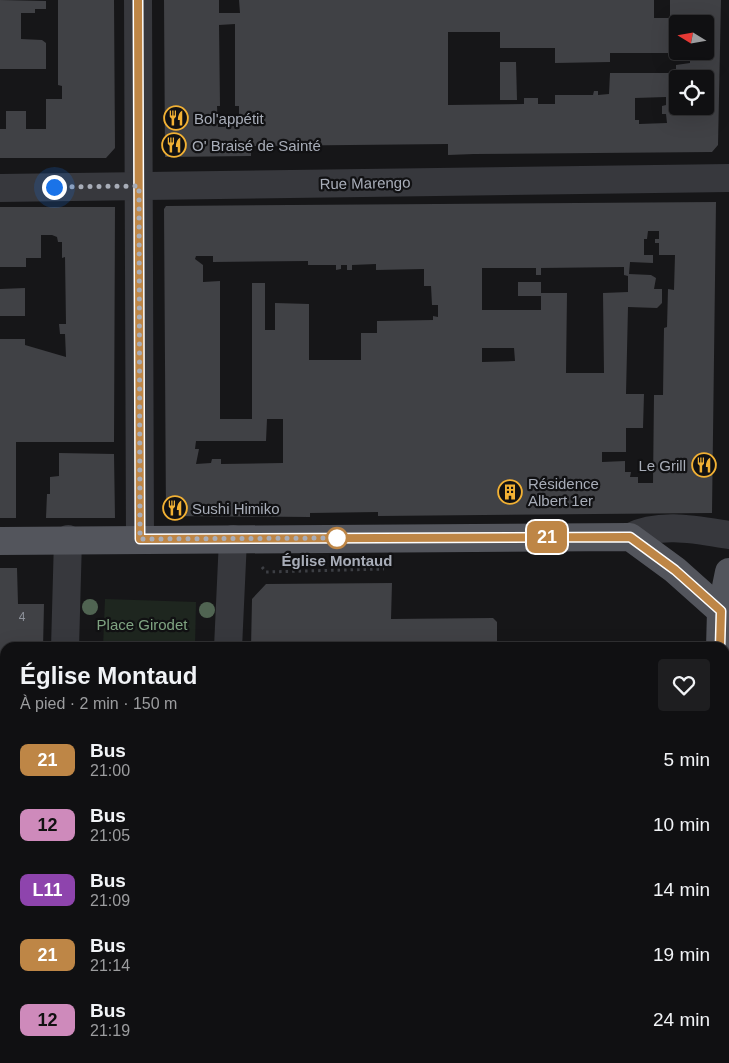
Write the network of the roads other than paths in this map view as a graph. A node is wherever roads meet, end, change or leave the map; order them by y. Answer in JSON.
{"nodes":[{"id":1,"x":138,"y":0,"type":"edge"},
{"id":2,"x":729,"y":178,"type":"edge"},
{"id":3,"x":139,"y":186,"type":"junction"},
{"id":4,"x":0,"y":188,"type":"edge"},
{"id":5,"x":729,"y":535,"type":"edge"},
{"id":6,"x":630,"y":537,"type":"junction"},
{"id":7,"x":68,"y":539,"type":"junction"},
{"id":8,"x":140,"y":539,"type":"junction"},
{"id":9,"x":233,"y":539,"type":"junction"},
{"id":10,"x":0,"y":541,"type":"edge"},
{"id":11,"x":729,"y":572,"type":"edge"},
{"id":12,"x":721,"y":611,"type":"junction"},
{"id":13,"x":65,"y":642,"type":"edge"},
{"id":14,"x":228,"y":642,"type":"edge"},
{"id":15,"x":720,"y":642,"type":"edge"}],
"edges":[{"from":1,"to":3,"type":"street"},
{"from":2,"to":3,"type":"street","name":"Rue Marengo"},
{"from":3,"to":4,"type":"street","name":"Rue Marengo"},
{"from":3,"to":8,"type":"street"},
{"from":5,"to":6,"type":"street"},
{"from":6,"to":9,"type":"main road"},
{"from":6,"to":12,"type":"main road"},
{"from":7,"to":8,"type":"main road"},
{"from":7,"to":10,"type":"main road"},
{"from":7,"to":13,"type":"street"},
{"from":8,"to":9,"type":"main road"},
{"from":9,"to":14,"type":"street"},
{"from":11,"to":12,"type":"main road"},
{"from":12,"to":15,"type":"main road"}]}
